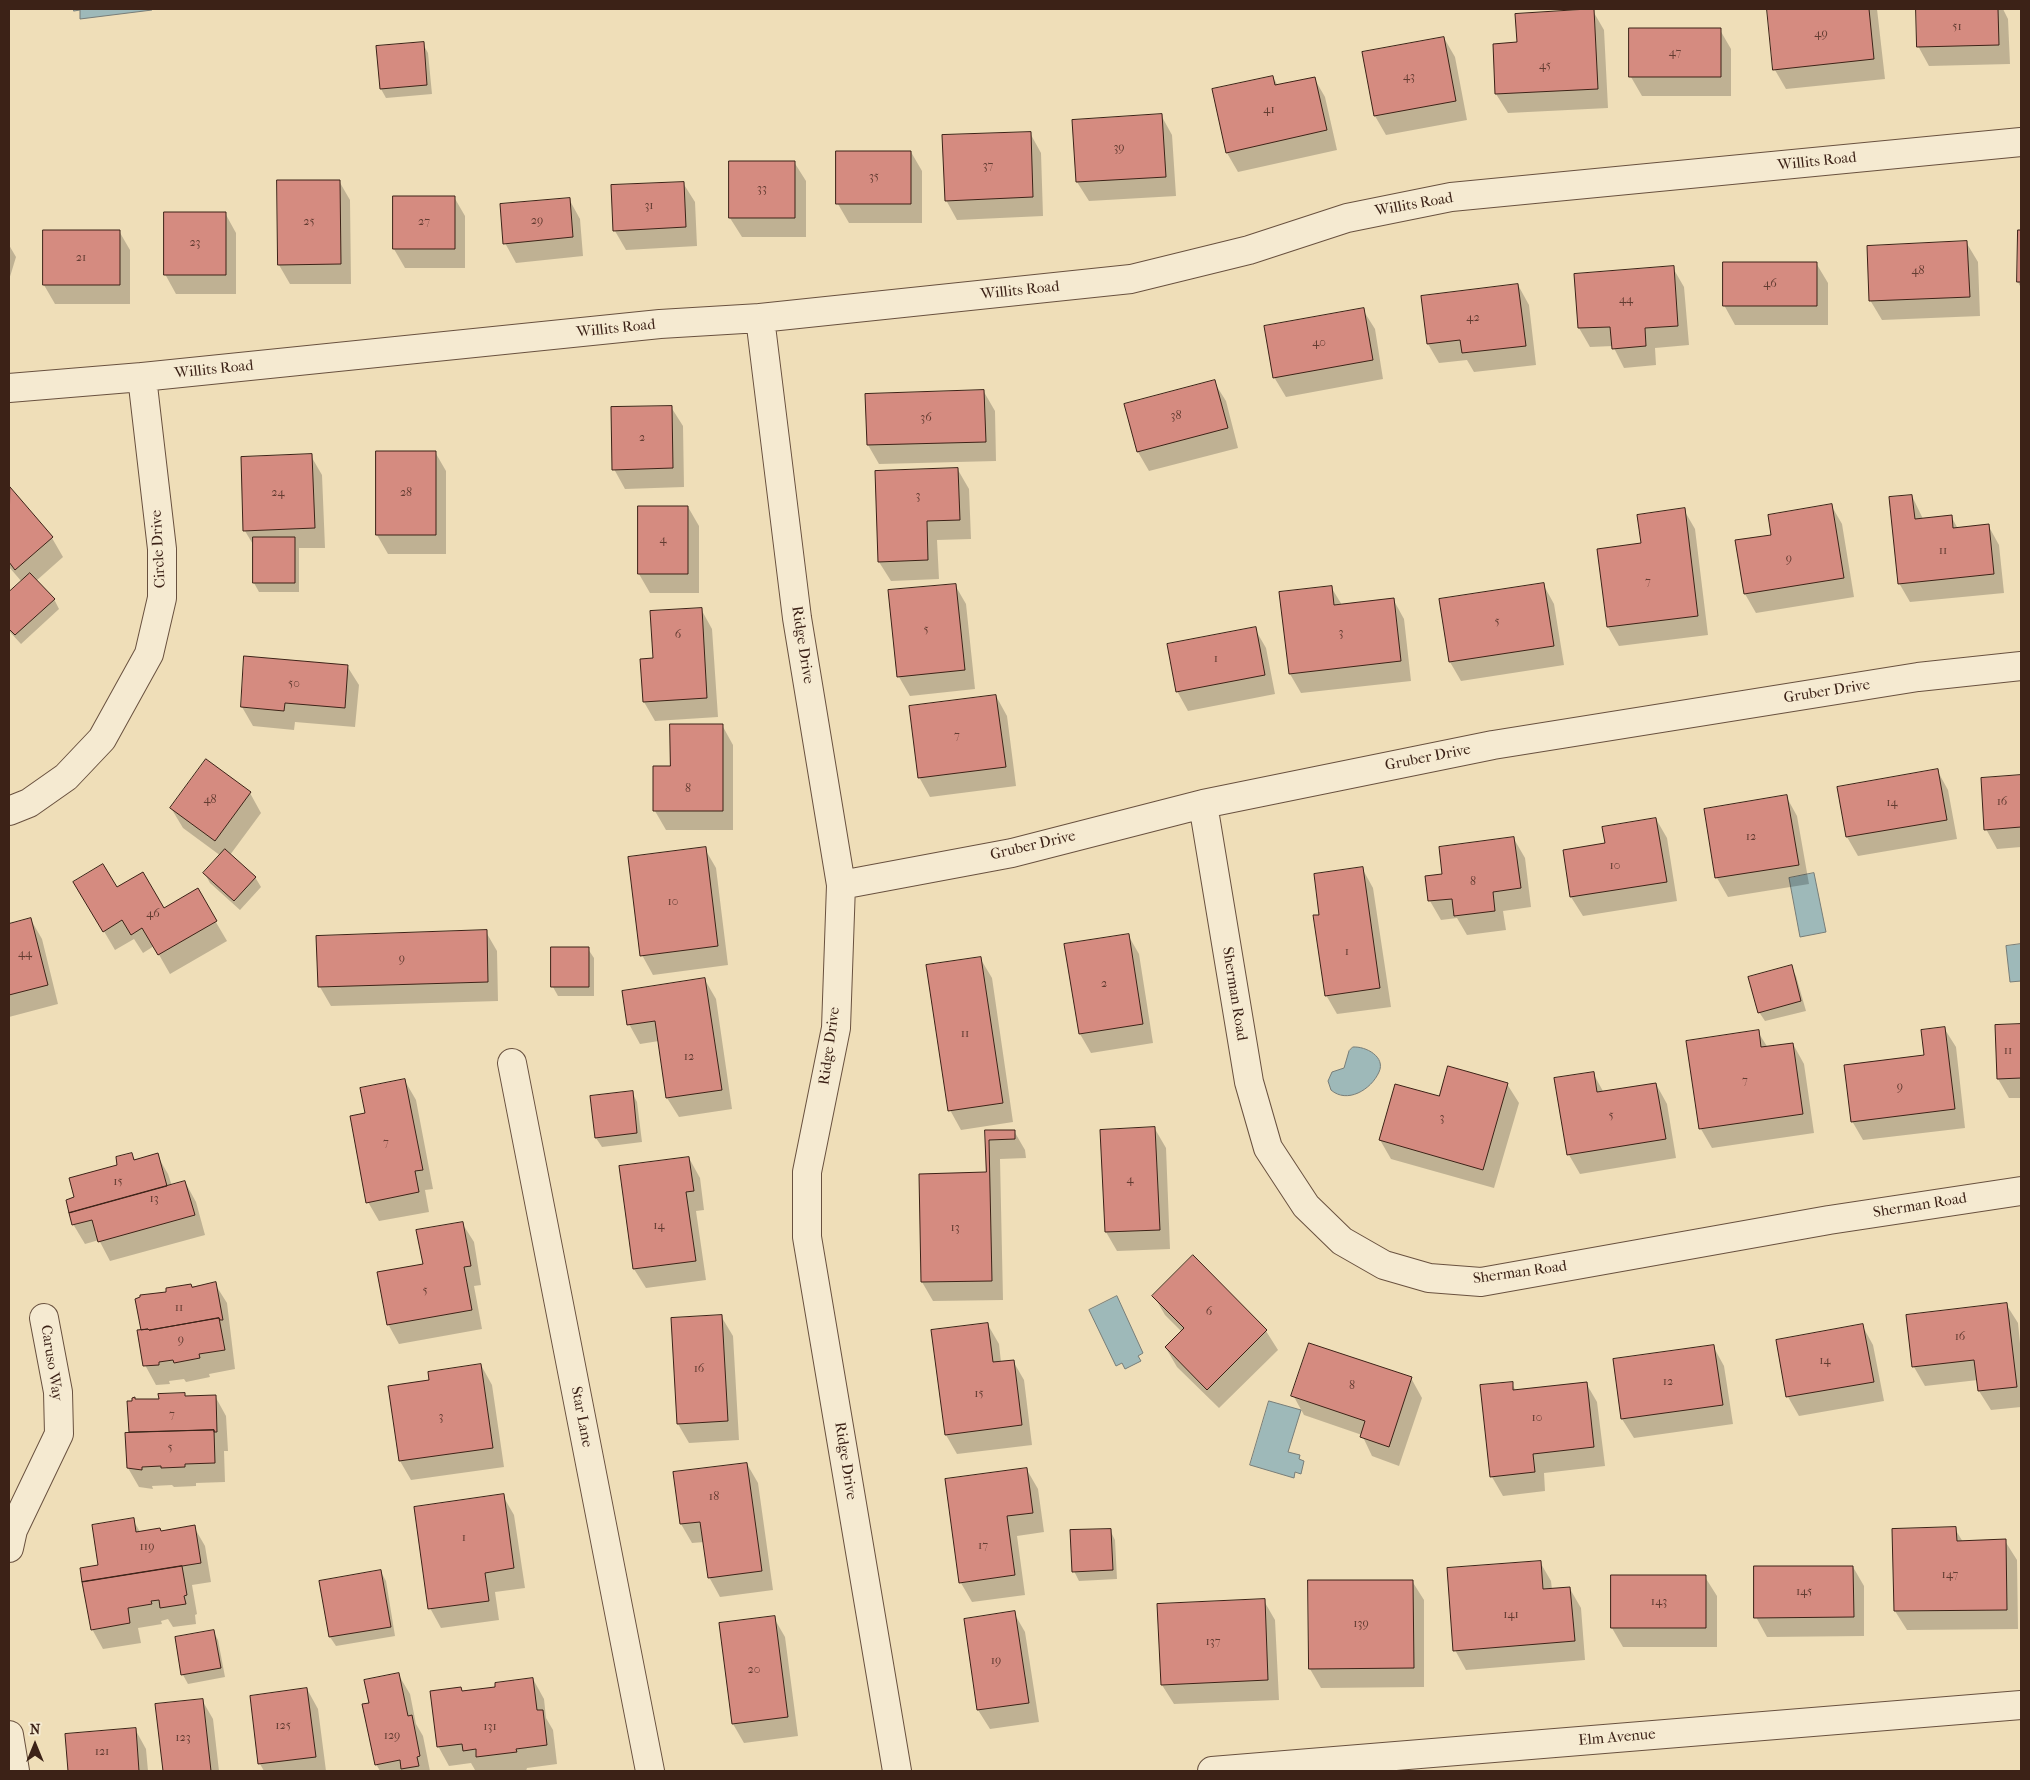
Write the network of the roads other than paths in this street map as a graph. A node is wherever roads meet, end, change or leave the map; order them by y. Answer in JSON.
{"nodes":[{"id":1,"x":2021,"y":142,"type":"edge"},
{"id":2,"x":760,"y":318,"type":"junction"},
{"id":3,"x":142,"y":377,"type":"junction"},
{"id":4,"x":9,"y":388,"type":"edge"},
{"id":5,"x":2021,"y":666,"type":"edge"},
{"id":6,"x":1203,"y":804,"type":"junction"},
{"id":7,"x":9,"y":811,"type":"edge"},
{"id":8,"x":841,"y":885,"type":"junction"},
{"id":9,"x":512,"y":1063,"type":"dead end"},
{"id":10,"x":2021,"y":1191,"type":"edge"},
{"id":11,"x":44,"y":1318,"type":"dead end"},
{"id":12,"x":9,"y":1548,"type":"edge"},
{"id":13,"x":2021,"y":1705,"type":"edge"},
{"id":14,"x":9,"y":1735,"type":"edge"},
{"id":15,"x":14,"y":1771,"type":"edge"},
{"id":16,"x":650,"y":1771,"type":"edge"},
{"id":17,"x":896,"y":1771,"type":"edge"},
{"id":18,"x":1212,"y":1771,"type":"edge"}],
"edges":[{"from":1,"to":2,"type":"street","name":"Willits Road"},
{"from":2,"to":3,"type":"street","name":"Willits Road"},
{"from":2,"to":8,"type":"street","name":"Ridge Drive"},
{"from":3,"to":4,"type":"street","name":"Willits Road"},
{"from":3,"to":7,"type":"street","name":"Circle Drive"},
{"from":5,"to":6,"type":"street","name":"Gruber Drive"},
{"from":6,"to":8,"type":"street","name":"Gruber Drive"},
{"from":6,"to":10,"type":"street","name":"Sherman Road"},
{"from":8,"to":17,"type":"street","name":"Ridge Drive"},
{"from":9,"to":16,"type":"street","name":"Star Lane"},
{"from":11,"to":12,"type":"street","name":"Caruso Way"},
{"from":13,"to":18,"type":"street","name":"Elm Avenue"},
{"from":14,"to":15,"type":"street"}]}
